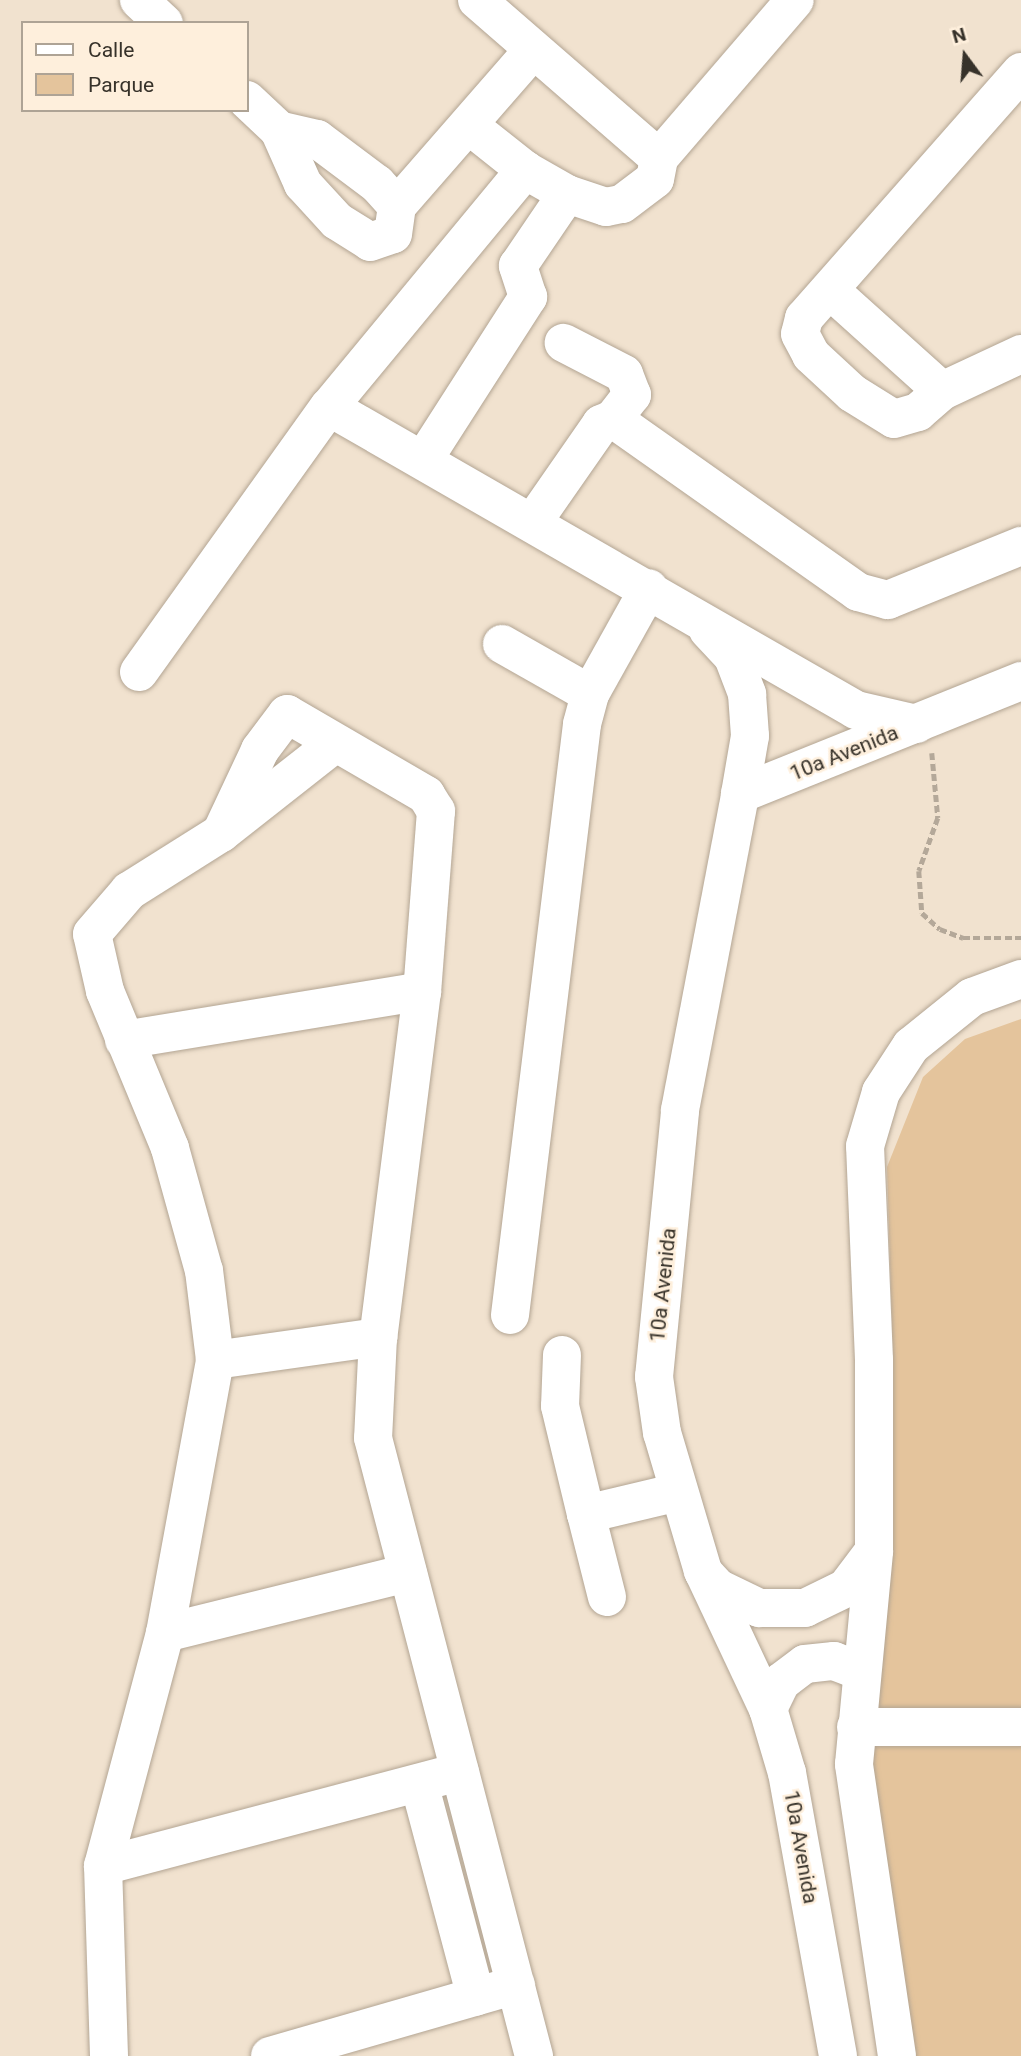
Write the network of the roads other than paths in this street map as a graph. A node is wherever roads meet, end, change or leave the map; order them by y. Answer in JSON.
{"nodes":[{"id":1,"x":139,"y":0,"type":"edge"},
{"id":2,"x":477,"y":0,"type":"edge"},
{"id":3,"x":795,"y":0,"type":"edge"},
{"id":4,"x":162,"y":21,"type":"edge"},
{"id":5,"x":533,"y":50,"type":"junction"},
{"id":6,"x":1021,"y":72,"type":"edge"},
{"id":7,"x":248,"y":101,"type":"edge"},
{"id":8,"x":471,"y":127,"type":"junction"},
{"id":9,"x":279,"y":130,"type":"junction"},
{"id":10,"x":659,"y":158,"type":"junction"},
{"id":11,"x":525,"y":170,"type":"junction"},
{"id":12,"x":567,"y":194,"type":"junction"},
{"id":13,"x":397,"y":206,"type":"junction"},
{"id":14,"x":474,"y":237,"type":"junction"},
{"id":15,"x":518,"y":266,"type":"junction"},
{"id":16,"x":831,"y":291,"type":"junction"},
{"id":17,"x":564,"y":343,"type":"dead end"},
{"id":18,"x":1021,"y":354,"type":"edge"},
{"id":19,"x":942,"y":391,"type":"junction"},
{"id":20,"x":328,"y":407,"type":"junction"},
{"id":21,"x":613,"y":419,"type":"junction"},
{"id":22,"x":424,"y":459,"type":"junction"},
{"id":23,"x":533,"y":522,"type":"junction"},
{"id":24,"x":1021,"y":546,"type":"edge"},
{"id":25,"x":649,"y":588,"type":"junction"},
{"id":26,"x":692,"y":613,"type":"junction"},
{"id":27,"x":502,"y":644,"type":"dead end"},
{"id":28,"x":139,"y":672,"type":"dead end"},
{"id":29,"x":1021,"y":681,"type":"edge"},
{"id":30,"x":590,"y":694,"type":"junction"},
{"id":31,"x":919,"y":723,"type":"junction"},
{"id":32,"x":334,"y":744,"type":"junction"},
{"id":33,"x":740,"y":794,"type":"junction"},
{"id":34,"x":220,"y":833,"type":"junction"},
{"id":35,"x":1018,"y":982,"type":"edge"},
{"id":36,"x":422,"y":990,"type":"junction"},
{"id":37,"x":124,"y":1040,"type":"junction"},
{"id":38,"x":510,"y":1315,"type":"dead end"},
{"id":39,"x":378,"y":1337,"type":"junction"},
{"id":40,"x":562,"y":1355,"type":"dead end"},
{"id":41,"x":215,"y":1360,"type":"junction"},
{"id":42,"x":678,"y":1492,"type":"junction"},
{"id":43,"x":586,"y":1514,"type":"junction"},
{"id":44,"x":873,"y":1551,"type":"junction"},
{"id":45,"x":703,"y":1571,"type":"junction"},
{"id":46,"x":408,"y":1573,"type":"junction"},
{"id":47,"x":607,"y":1597,"type":"dead end"},
{"id":48,"x":165,"y":1633,"type":"junction"},
{"id":49,"x":862,"y":1672,"type":"junction"},
{"id":50,"x":768,"y":1709,"type":"junction"},
{"id":51,"x":856,"y":1727,"type":"junction"},
{"id":52,"x":1021,"y":1727,"type":"edge"},
{"id":53,"x":460,"y":1772,"type":"junction"},
{"id":54,"x":419,"y":1783,"type":"junction"},
{"id":55,"x":103,"y":1866,"type":"junction"},
{"id":56,"x":516,"y":1985,"type":"junction"},
{"id":57,"x":476,"y":1997,"type":"junction"},
{"id":58,"x":109,"y":2056,"type":"edge"},
{"id":59,"x":270,"y":2056,"type":"edge"},
{"id":60,"x":534,"y":2056,"type":"edge"},
{"id":61,"x":838,"y":2056,"type":"edge"},
{"id":62,"x":897,"y":2056,"type":"edge"}],
"edges":[{"from":1,"to":4,"type":"street"},
{"from":2,"to":5,"type":"street"},
{"from":3,"to":10,"type":"street"},
{"from":5,"to":8,"type":"street"},
{"from":5,"to":10,"type":"street"},
{"from":6,"to":16,"type":"street"},
{"from":7,"to":9,"type":"street"},
{"from":8,"to":11,"type":"street"},
{"from":8,"to":13,"type":"street"},
{"from":9,"to":13,"type":"street"},
{"from":9,"to":13,"type":"street"},
{"from":10,"to":12,"type":"street"},
{"from":11,"to":12,"type":"street"},
{"from":11,"to":14,"type":"street"},
{"from":12,"to":15,"type":"street"},
{"from":14,"to":15,"type":"street"},
{"from":14,"to":20,"type":"street"},
{"from":15,"to":22,"type":"street"},
{"from":16,"to":19,"type":"street"},
{"from":16,"to":19,"type":"street"},
{"from":17,"to":21,"type":"street"},
{"from":18,"to":19,"type":"street"},
{"from":20,"to":22,"type":"street"},
{"from":20,"to":28,"type":"street"},
{"from":21,"to":23,"type":"street"},
{"from":21,"to":24,"type":"street"},
{"from":22,"to":23,"type":"street"},
{"from":23,"to":25,"type":"street"},
{"from":25,"to":26,"type":"street"},
{"from":25,"to":30,"type":"street"},
{"from":26,"to":31,"type":"street"},
{"from":26,"to":33,"type":"street"},
{"from":27,"to":30,"type":"street"},
{"from":29,"to":31,"type":"street","name":"10a Avenida"},
{"from":30,"to":38,"type":"street"},
{"from":31,"to":33,"type":"street","name":"10a Avenida"},
{"from":32,"to":34,"type":"street"},
{"from":32,"to":34,"type":"street"},
{"from":32,"to":36,"type":"street"},
{"from":33,"to":42,"type":"street","name":"10a Avenida"},
{"from":34,"to":37,"type":"street"},
{"from":35,"to":44,"type":"street"},
{"from":36,"to":37,"type":"street"},
{"from":36,"to":39,"type":"street"},
{"from":37,"to":41,"type":"street"},
{"from":39,"to":41,"type":"street"},
{"from":39,"to":46,"type":"street"},
{"from":40,"to":43,"type":"street"},
{"from":41,"to":48,"type":"street"},
{"from":42,"to":43,"type":"street"},
{"from":42,"to":45,"type":"street","name":"10a Avenida"},
{"from":43,"to":47,"type":"street"},
{"from":44,"to":45,"type":"street"},
{"from":44,"to":49,"type":"street"},
{"from":45,"to":50,"type":"street","name":"10a Avenida"},
{"from":46,"to":48,"type":"street"},
{"from":46,"to":53,"type":"street"},
{"from":48,"to":55,"type":"street"},
{"from":49,"to":50,"type":"street"},
{"from":49,"to":51,"type":"street"},
{"from":50,"to":61,"type":"street","name":"10a Avenida"},
{"from":51,"to":52,"type":"street"},
{"from":51,"to":62,"type":"street"},
{"from":53,"to":54,"type":"street"},
{"from":53,"to":56,"type":"street"},
{"from":54,"to":55,"type":"street"},
{"from":54,"to":57,"type":"street"},
{"from":55,"to":58,"type":"street"},
{"from":56,"to":57,"type":"street"},
{"from":56,"to":60,"type":"street"},
{"from":57,"to":59,"type":"street"}]}
